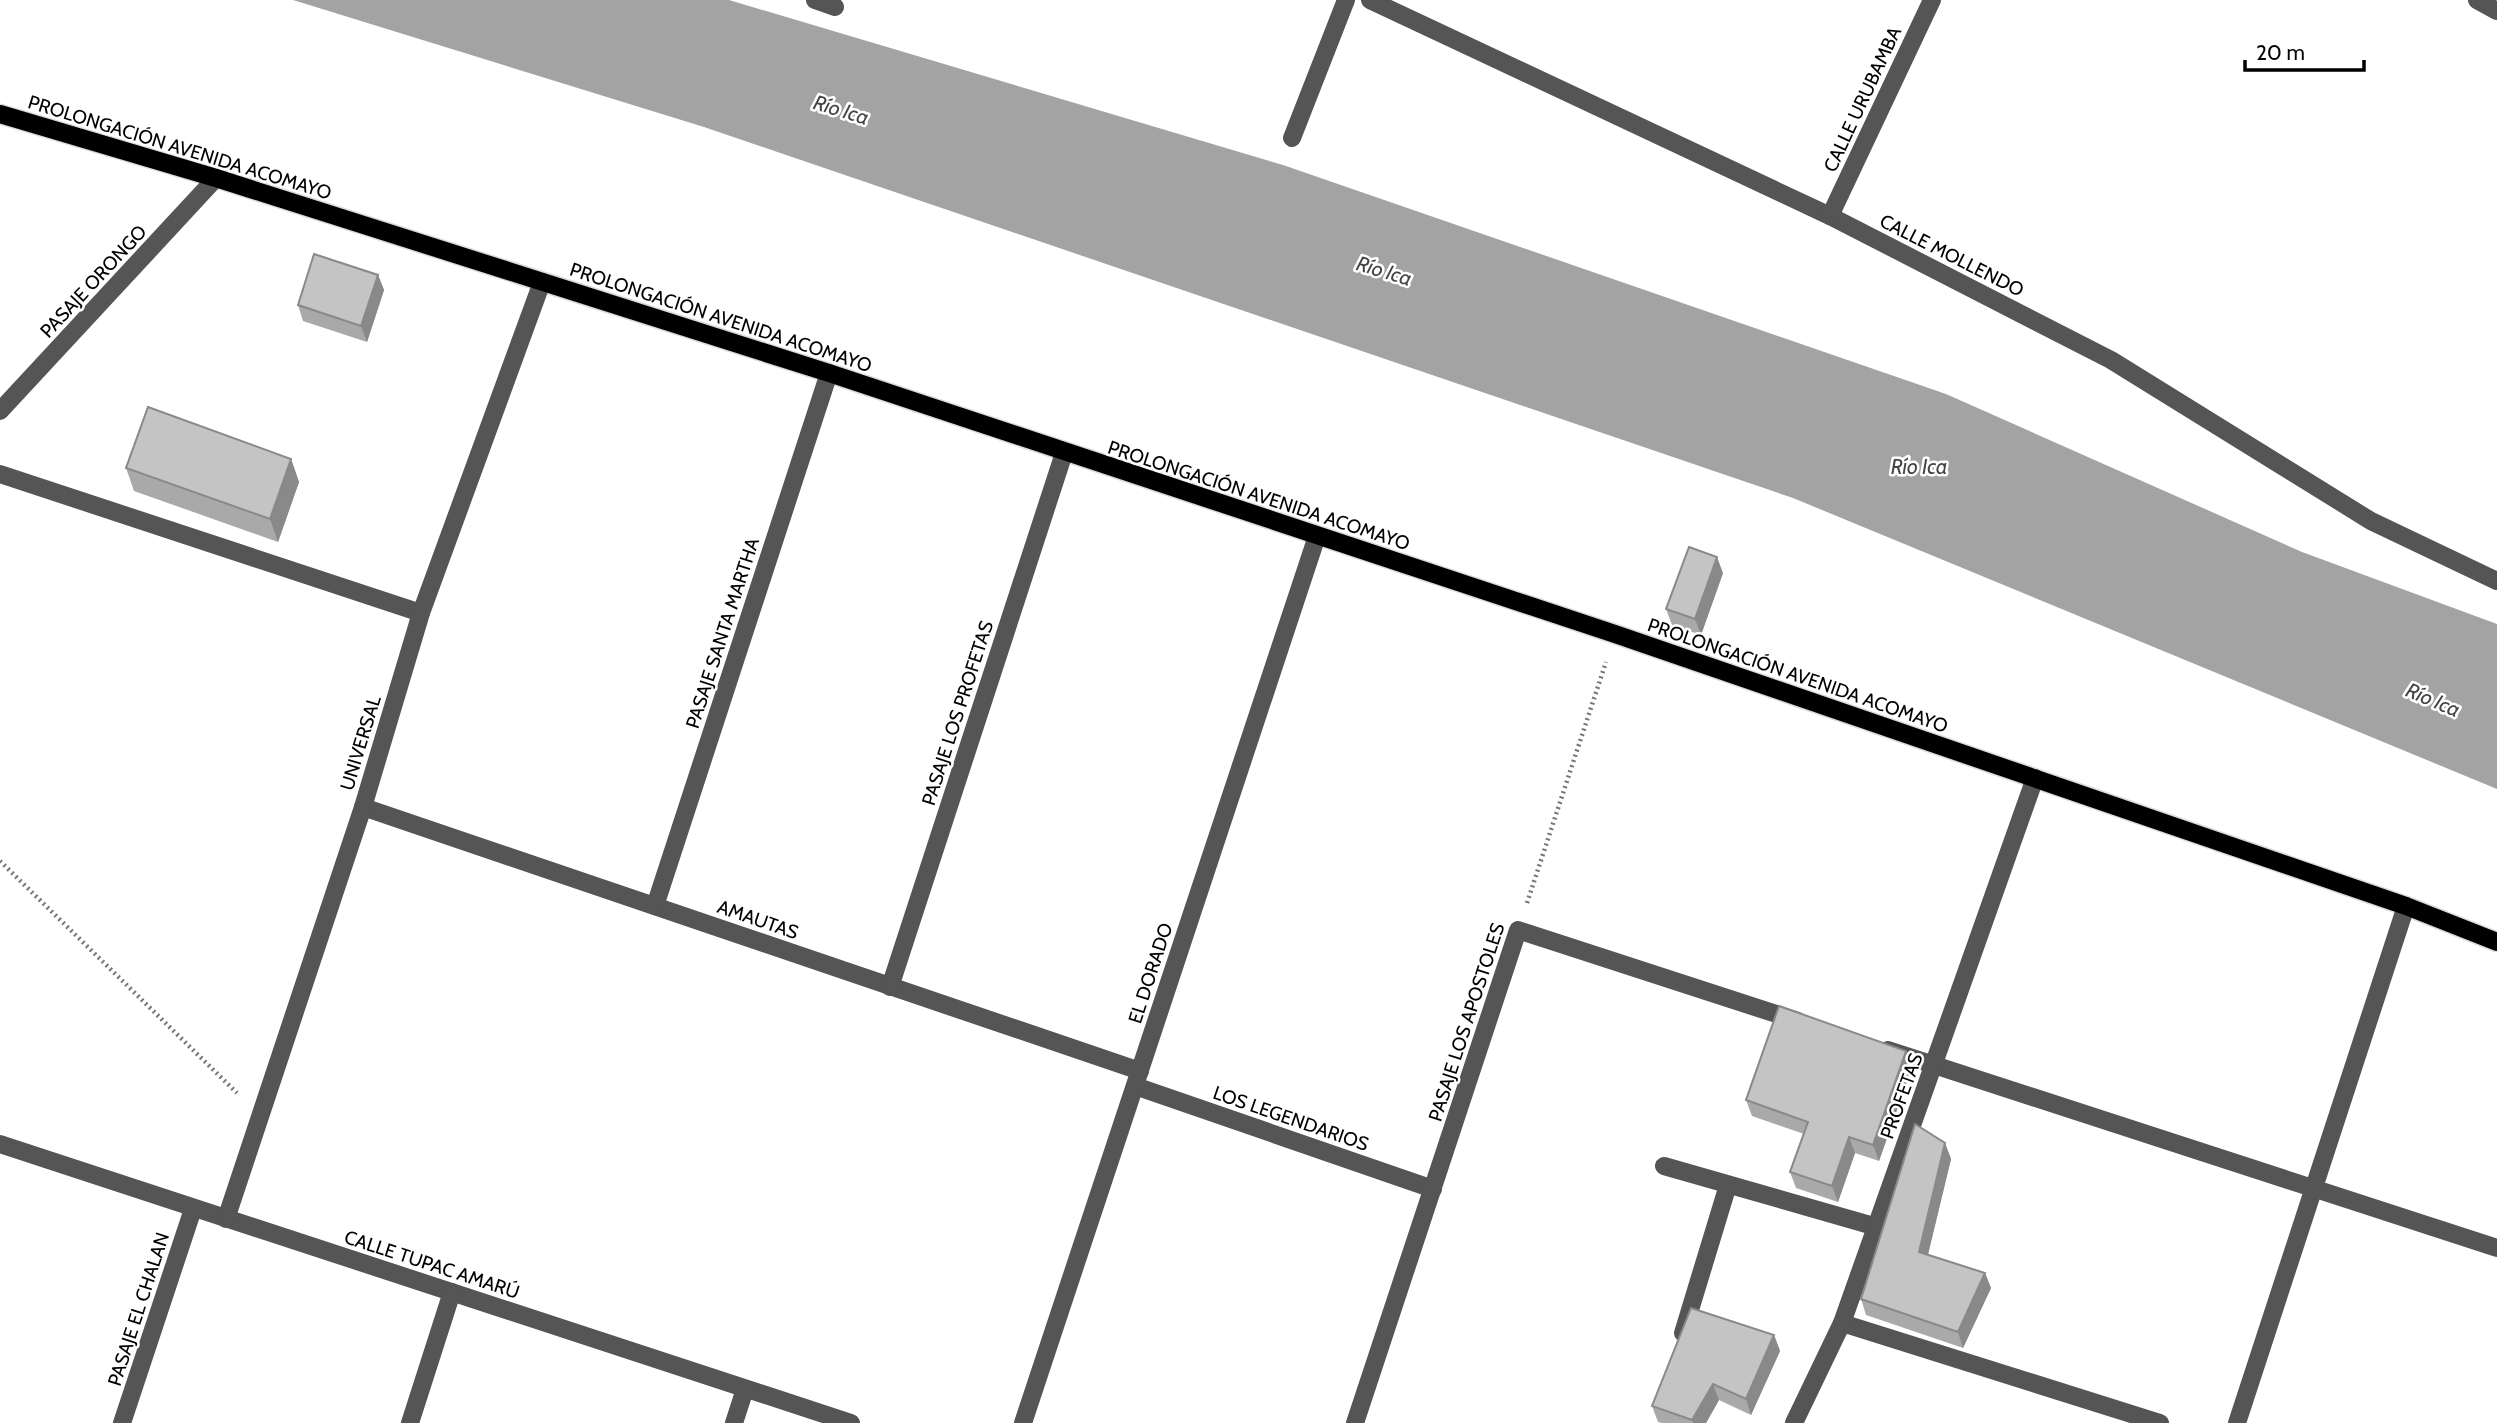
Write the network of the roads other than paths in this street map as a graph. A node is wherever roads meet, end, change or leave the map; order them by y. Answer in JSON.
{"nodes":[{"id":1,"x":815,"y":0,"type":"edge"},
{"id":2,"x":1346,"y":0,"type":"edge"},
{"id":3,"x":1932,"y":0,"type":"edge"},
{"id":4,"x":2477,"y":0,"type":"edge"},
{"id":5,"x":1382,"y":2,"type":"edge"},
{"id":6,"x":835,"y":7,"type":"dead end"},
{"id":7,"x":2497,"y":11,"type":"edge"},
{"id":8,"x":0,"y":114,"type":"edge"},
{"id":9,"x":1292,"y":138,"type":"dead end"},
{"id":10,"x":216,"y":178,"type":"junction"},
{"id":11,"x":1830,"y":216,"type":"junction"},
{"id":12,"x":542,"y":282,"type":"junction"},
{"id":13,"x":829,"y":373,"type":"junction"},
{"id":14,"x":0,"y":411,"type":"edge"},
{"id":15,"x":1064,"y":453,"type":"junction"},
{"id":16,"x":0,"y":474,"type":"edge"},
{"id":17,"x":1317,"y":536,"type":"junction"},
{"id":18,"x":2497,"y":581,"type":"edge"},
{"id":19,"x":421,"y":613,"type":"junction"},
{"id":20,"x":2035,"y":778,"type":"junction"},
{"id":21,"x":363,"y":807,"type":"junction"},
{"id":22,"x":654,"y":906,"type":"junction"},
{"id":23,"x":2406,"y":906,"type":"junction"},
{"id":24,"x":2497,"y":942,"type":"edge"},
{"id":25,"x":890,"y":986,"type":"junction"},
{"id":26,"x":1818,"y":1027,"type":"edge"},
{"id":27,"x":1870,"y":1044,"type":"edge"},
{"id":28,"x":1935,"y":1065,"type":"junction"},
{"id":29,"x":1137,"y":1079,"type":"junction"},
{"id":30,"x":0,"y":1144,"type":"edge"},
{"id":31,"x":1664,"y":1166,"type":"dead end"},
{"id":32,"x":1728,"y":1185,"type":"junction"},
{"id":33,"x":2313,"y":1188,"type":"junction"},
{"id":34,"x":1433,"y":1189,"type":"junction"},
{"id":35,"x":193,"y":1209,"type":"junction"},
{"id":36,"x":226,"y":1219,"type":"junction"},
{"id":37,"x":1877,"y":1227,"type":"junction"},
{"id":38,"x":2497,"y":1248,"type":"edge"},
{"id":39,"x":452,"y":1292,"type":"junction"},
{"id":40,"x":1842,"y":1323,"type":"junction"},
{"id":41,"x":1676,"y":1357,"type":"edge"},
{"id":42,"x":745,"y":1389,"type":"junction"},
{"id":43,"x":122,"y":1423,"type":"edge"},
{"id":44,"x":410,"y":1423,"type":"edge"},
{"id":45,"x":734,"y":1423,"type":"edge"},
{"id":46,"x":851,"y":1423,"type":"edge"},
{"id":47,"x":1023,"y":1423,"type":"edge"},
{"id":48,"x":1355,"y":1423,"type":"edge"},
{"id":49,"x":1794,"y":1423,"type":"edge"},
{"id":50,"x":2160,"y":1423,"type":"edge"},
{"id":51,"x":2237,"y":1423,"type":"edge"}],
"edges":[{"from":1,"to":6,"type":"street"},
{"from":2,"to":9,"type":"street"},
{"from":3,"to":11,"type":"street","name":"CALLE URUBAMBA"},
{"from":4,"to":7,"type":"street"},
{"from":5,"to":11,"type":"street","name":"CALLE MOLLENDO"},
{"from":8,"to":10,"type":"main road","name":"PROLONGACIÓN AVENIDA ACOMAYO"},
{"from":10,"to":12,"type":"main road","name":"PROLONGACIÓN AVENIDA ACOMAYO"},
{"from":10,"to":14,"type":"street","name":"PASAJE ORONGO"},
{"from":11,"to":18,"type":"street","name":"CALLE MOLLENDO"},
{"from":12,"to":13,"type":"main road","name":"PROLONGACIÓN AVENIDA ACOMAYO"},
{"from":12,"to":19,"type":"street","name":"UNIVERSAL"},
{"from":13,"to":15,"type":"main road","name":"PROLONGACIÓN AVENIDA ACOMAYO"},
{"from":13,"to":22,"type":"street","name":"PASAJE SANTA MARTHA"},
{"from":15,"to":17,"type":"main road","name":"PROLONGACIÓN AVENIDA ACOMAYO"},
{"from":15,"to":25,"type":"street","name":"PASAJE LOS PROFETAS"},
{"from":16,"to":19,"type":"street"},
{"from":17,"to":20,"type":"main road","name":"PROLONGACIÓN AVENIDA ACOMAYO"},
{"from":17,"to":29,"type":"street","name":"EL DORADO"},
{"from":19,"to":21,"type":"street","name":"UNIVERSAL"},
{"from":20,"to":23,"type":"main road","name":"PROLONGACIÓN AVENIDA ACOMAYO"},
{"from":20,"to":28,"type":"street","name":"PROFETAS"},
{"from":21,"to":22,"type":"street","name":"AMAUTAS"},
{"from":21,"to":36,"type":"street","name":"UNIVERSAL"},
{"from":22,"to":25,"type":"street","name":"AMAUTAS"},
{"from":23,"to":24,"type":"main road","name":"PROLONGACIÓN AVENIDA ACOMAYO"},
{"from":23,"to":33,"type":"street"},
{"from":25,"to":29,"type":"street","name":"AMAUTAS"},
{"from":26,"to":34,"type":"street","name":"PASAJE LOS APOSTOLES"},
{"from":27,"to":28,"type":"street"},
{"from":28,"to":33,"type":"street"},
{"from":28,"to":37,"type":"street","name":"PROFETAS"},
{"from":29,"to":34,"type":"street","name":"LOS LEGENDARIOS"},
{"from":29,"to":47,"type":"street","name":"EL DORADO"},
{"from":30,"to":35,"type":"street","name":"CALLE TUPAC AMARÚ"},
{"from":31,"to":32,"type":"street"},
{"from":32,"to":37,"type":"street"},
{"from":32,"to":41,"type":"street"},
{"from":33,"to":38,"type":"street"},
{"from":33,"to":51,"type":"street"},
{"from":34,"to":48,"type":"street","name":"PASAJE LOS APOSTOLES"},
{"from":35,"to":36,"type":"street","name":"CALLE TUPAC AMARÚ"},
{"from":35,"to":43,"type":"street","name":"PASAJE EL CHALAN"},
{"from":36,"to":39,"type":"street","name":"CALLE TUPAC AMARÚ"},
{"from":37,"to":40,"type":"street","name":"PROFETAS"},
{"from":39,"to":42,"type":"street","name":"CALLE TUPAC AMARÚ"},
{"from":39,"to":44,"type":"street"},
{"from":40,"to":49,"type":"street","name":"PROFETAS"},
{"from":40,"to":50,"type":"street"},
{"from":42,"to":45,"type":"street"},
{"from":42,"to":46,"type":"street","name":"CALLE TUPAC AMARÚ"}]}
